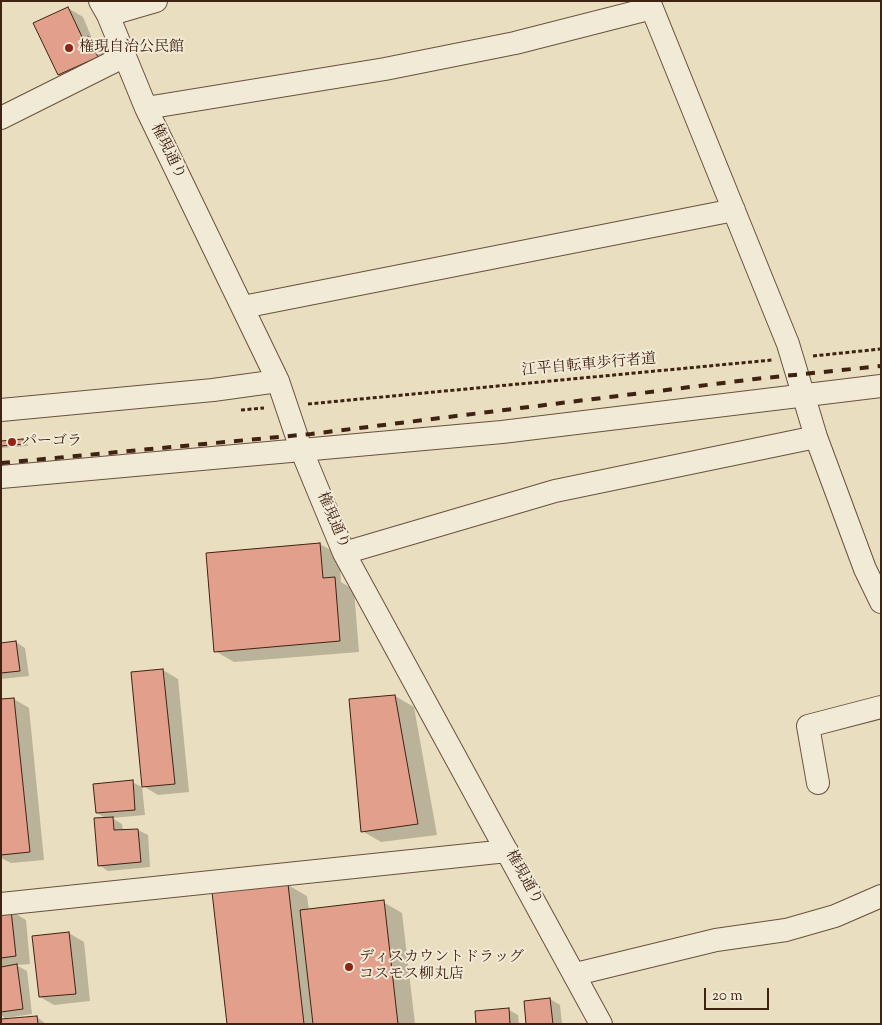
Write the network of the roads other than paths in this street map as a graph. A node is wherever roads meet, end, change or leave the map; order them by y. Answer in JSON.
{"nodes":[{"id":1,"x":156,"y":1,"type":"edge"},
{"id":2,"x":651,"y":5,"type":"edge"},
{"id":3,"x":104,"y":8,"type":"edge"},
{"id":4,"x":125,"y":56,"type":"junction"},
{"id":5,"x":146,"y":108,"type":"junction"},
{"id":6,"x":1,"y":118,"type":"edge"},
{"id":7,"x":734,"y":210,"type":"junction"},
{"id":8,"x":242,"y":307,"type":"junction"},
{"id":9,"x":278,"y":381,"type":"junction"},
{"id":10,"x":881,"y":386,"type":"edge"},
{"id":11,"x":802,"y":395,"type":"junction"},
{"id":12,"x":1,"y":410,"type":"edge"},
{"id":13,"x":816,"y":437,"type":"junction"},
{"id":14,"x":301,"y":449,"type":"junction"},
{"id":15,"x":1,"y":478,"type":"edge"},
{"id":16,"x":344,"y":552,"type":"junction"},
{"id":17,"x":881,"y":602,"type":"edge"},
{"id":18,"x":881,"y":707,"type":"edge"},
{"id":19,"x":818,"y":783,"type":"dead end"},
{"id":20,"x":508,"y":851,"type":"junction"},
{"id":21,"x":881,"y":896,"type":"edge"},
{"id":22,"x":1,"y":904,"type":"edge"},
{"id":23,"x":576,"y":974,"type":"junction"},
{"id":24,"x":601,"y":1024,"type":"edge"}],
"edges":[{"from":1,"to":3,"type":"street"},
{"from":2,"to":5,"type":"street"},
{"from":2,"to":7,"type":"street"},
{"from":3,"to":4,"type":"street","name":"権現通り"},
{"from":4,"to":5,"type":"street","name":"権現通り"},
{"from":4,"to":6,"type":"street"},
{"from":5,"to":8,"type":"street","name":"権現通り"},
{"from":7,"to":8,"type":"street"},
{"from":7,"to":11,"type":"street"},
{"from":8,"to":9,"type":"street","name":"権現通り"},
{"from":9,"to":12,"type":"street"},
{"from":9,"to":14,"type":"street","name":"権現通り"},
{"from":10,"to":11,"type":"street"},
{"from":11,"to":13,"type":"street"},
{"from":11,"to":14,"type":"street"},
{"from":13,"to":16,"type":"street"},
{"from":13,"to":17,"type":"street"},
{"from":14,"to":15,"type":"street"},
{"from":14,"to":16,"type":"street","name":"権現通り"},
{"from":16,"to":20,"type":"street","name":"権現通り"},
{"from":18,"to":19,"type":"street"},
{"from":20,"to":22,"type":"street"},
{"from":20,"to":23,"type":"street","name":"権現通り"},
{"from":21,"to":23,"type":"street"},
{"from":23,"to":24,"type":"street","name":"権現通り"}]}
